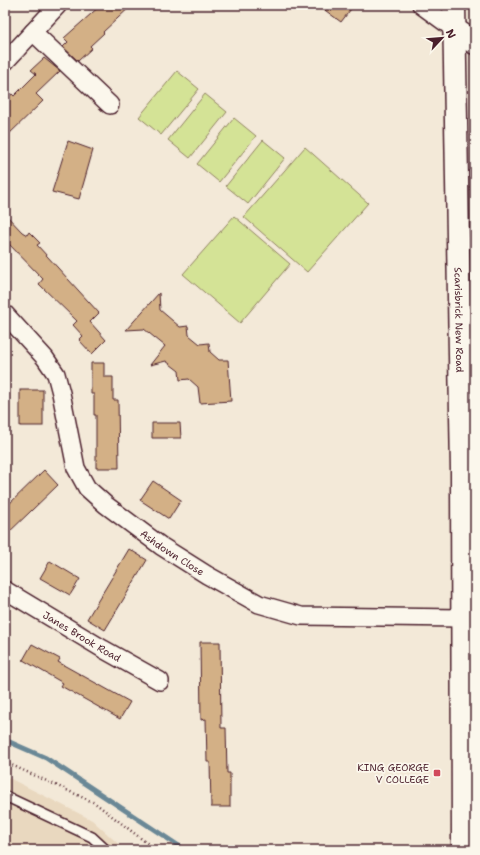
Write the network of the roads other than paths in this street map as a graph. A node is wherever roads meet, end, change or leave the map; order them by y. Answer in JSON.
{"nodes":[{"id":1,"x":58,"y":5,"type":"edge"},
{"id":2,"x":421,"y":5,"type":"edge"},
{"id":3,"x":454,"y":5,"type":"edge"},
{"id":4,"x":454,"y":29,"type":"junction"},
{"id":5,"x":33,"y":32,"type":"junction"},
{"id":6,"x":475,"y":43,"type":"edge"},
{"id":7,"x":5,"y":62,"type":"edge"},
{"id":8,"x":110,"y":105,"type":"dead end"},
{"id":9,"x":5,"y":314,"type":"edge"},
{"id":10,"x":5,"y":590,"type":"edge"},
{"id":11,"x":462,"y":618,"type":"junction"},
{"id":12,"x":160,"y":681,"type":"dead end"},
{"id":13,"x":5,"y":796,"type":"edge"},
{"id":14,"x":106,"y":850,"type":"edge"},
{"id":15,"x":463,"y":850,"type":"edge"}],
"edges":[{"from":1,"to":5,"type":"street"},
{"from":2,"to":4,"type":"street"},
{"from":3,"to":4,"type":"main road","name":"Scarisbrick New Road"},
{"from":4,"to":6,"type":"main road"},
{"from":4,"to":11,"type":"main road","name":"Scarisbrick New Road"},
{"from":5,"to":7,"type":"street"},
{"from":5,"to":8,"type":"street"},
{"from":9,"to":11,"type":"street","name":"Ashdown Close"},
{"from":10,"to":12,"type":"street","name":"Janes Brook Road"},
{"from":11,"to":15,"type":"main road","name":"Scarisbrick New Road"},
{"from":13,"to":14,"type":"lane"}]}
